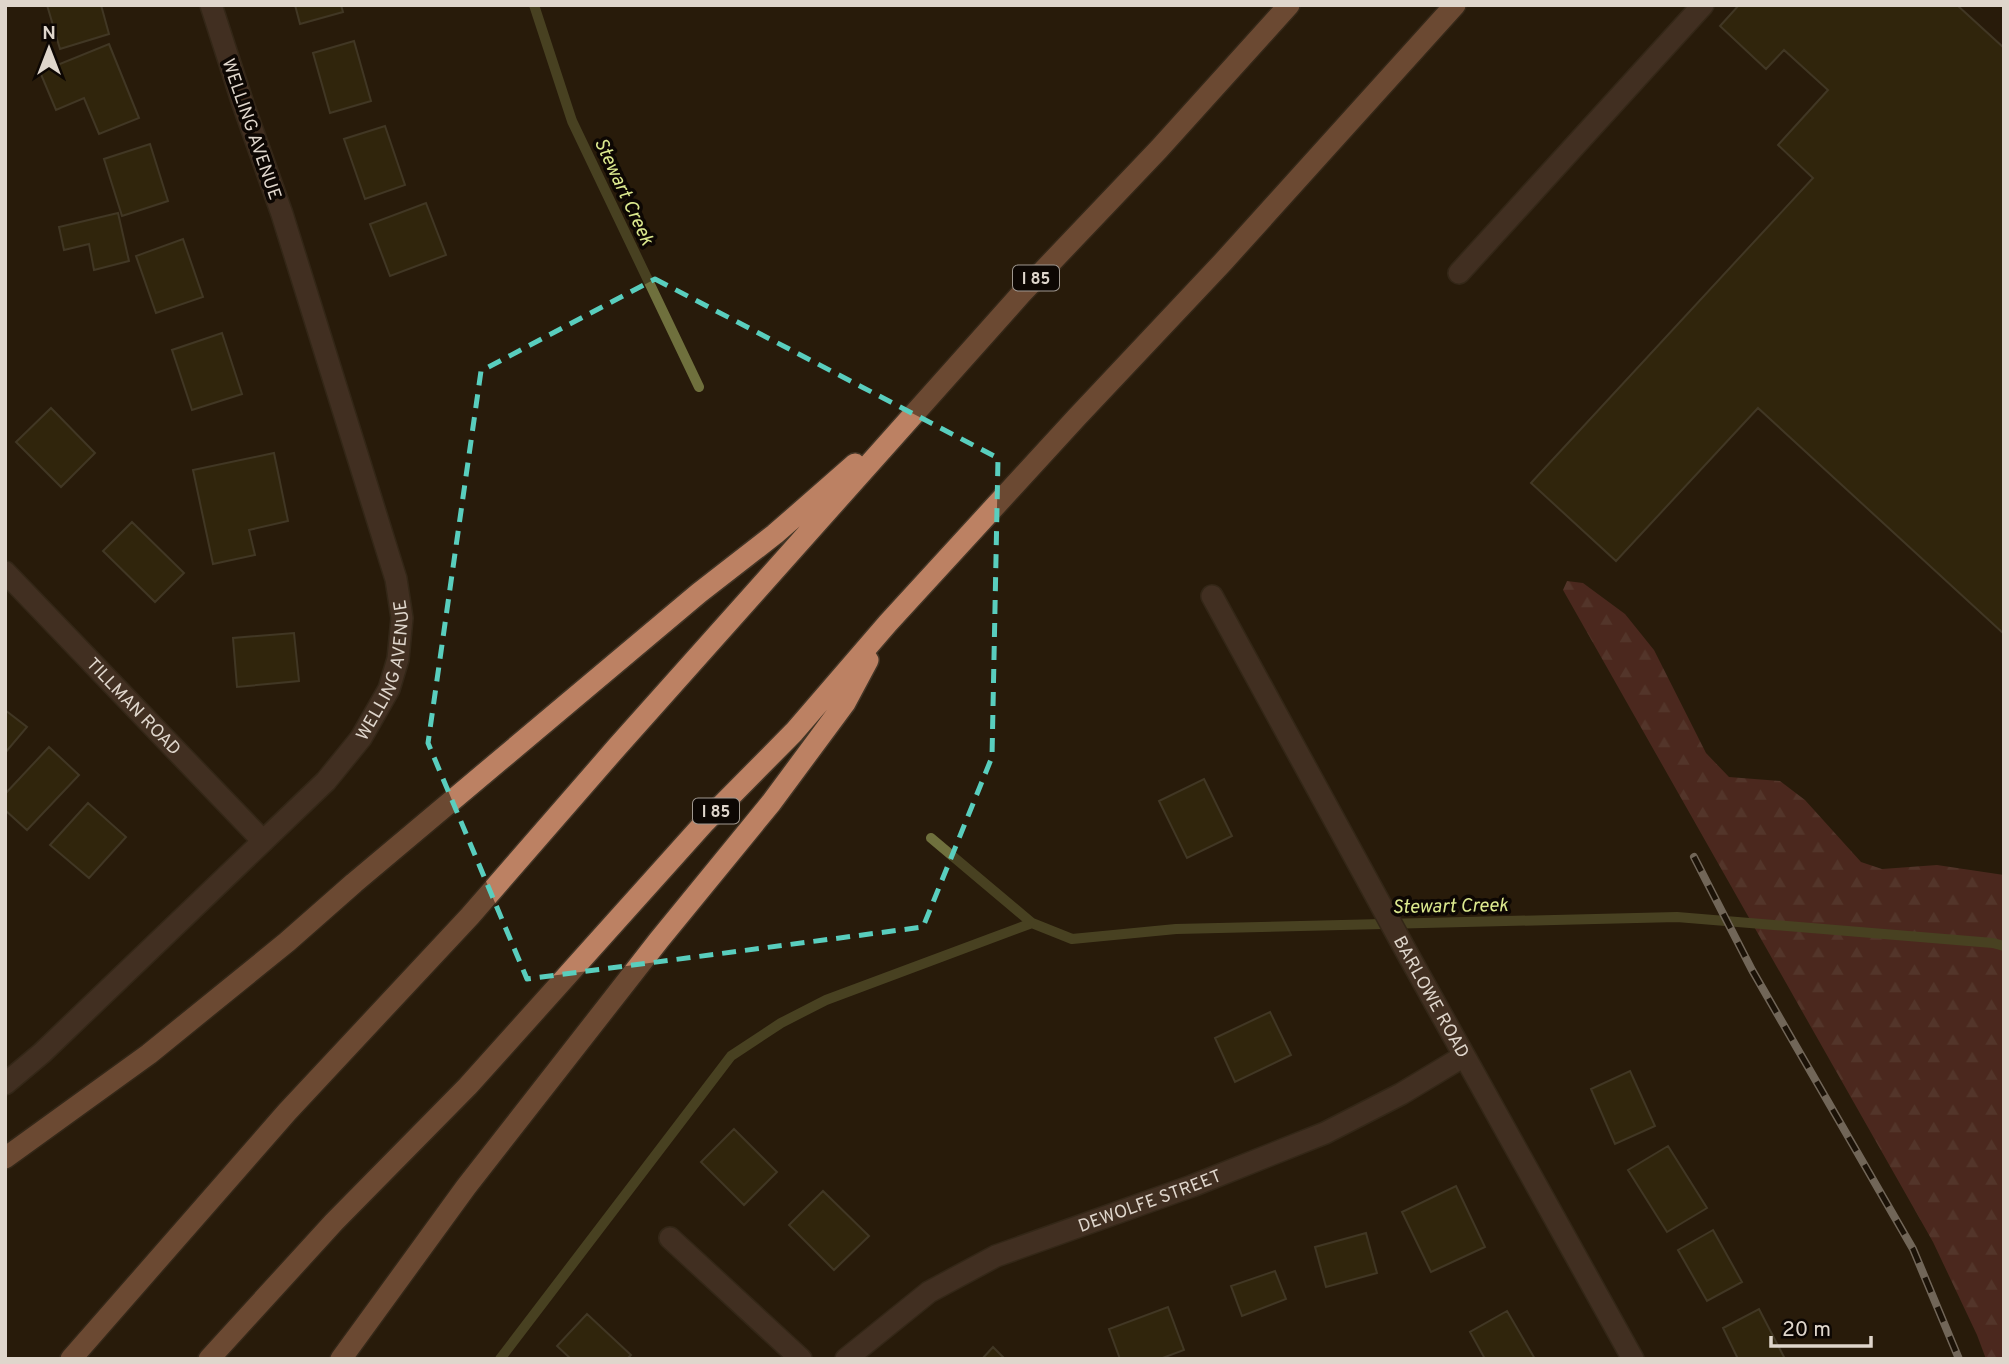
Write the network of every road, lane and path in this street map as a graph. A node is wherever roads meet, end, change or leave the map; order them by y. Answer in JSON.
{"nodes":[{"id":1,"x":211,"y":5,"type":"edge"},
{"id":2,"x":1289,"y":5,"type":"edge"},
{"id":3,"x":1455,"y":5,"type":"edge"},
{"id":4,"x":1703,"y":5,"type":"edge"},
{"id":5,"x":1459,"y":274,"type":"dead end"},
{"id":6,"x":918,"y":410,"type":"junction"},
{"id":7,"x":5,"y":572,"type":"edge"},
{"id":8,"x":1212,"y":596,"type":"dead end"},
{"id":9,"x":888,"y":623,"type":"junction"},
{"id":10,"x":263,"y":841,"type":"junction"},
{"id":11,"x":1464,"y":1056,"type":"junction"},
{"id":12,"x":5,"y":1084,"type":"edge"},
{"id":13,"x":5,"y":1158,"type":"edge"},
{"id":14,"x":670,"y":1238,"type":"dead end"},
{"id":15,"x":71,"y":1359,"type":"edge"},
{"id":16,"x":209,"y":1359,"type":"edge"},
{"id":17,"x":341,"y":1359,"type":"edge"},
{"id":18,"x":801,"y":1359,"type":"edge"},
{"id":19,"x":846,"y":1359,"type":"edge"},
{"id":20,"x":1633,"y":1359,"type":"edge"}],
"edges":[{"from":1,"to":10,"type":"street","name":"WELLING AVENUE"},
{"from":2,"to":6,"type":"highway","number":"I 85"},
{"from":3,"to":9,"type":"highway","number":"I 85"},
{"from":4,"to":5,"type":"street"},
{"from":6,"to":13,"type":"highway"},
{"from":6,"to":15,"type":"highway","number":"I 85"},
{"from":7,"to":10,"type":"street","name":"TILLMAN ROAD"},
{"from":8,"to":11,"type":"street","name":"BARLOWE ROAD"},
{"from":9,"to":16,"type":"highway","number":"I 85"},
{"from":9,"to":17,"type":"highway"},
{"from":10,"to":12,"type":"street","name":"WELLING AVENUE"},
{"from":11,"to":19,"type":"street","name":"DEWOLFE STREET"},
{"from":11,"to":20,"type":"street","name":"BARLOWE ROAD"},
{"from":14,"to":18,"type":"street"}]}
